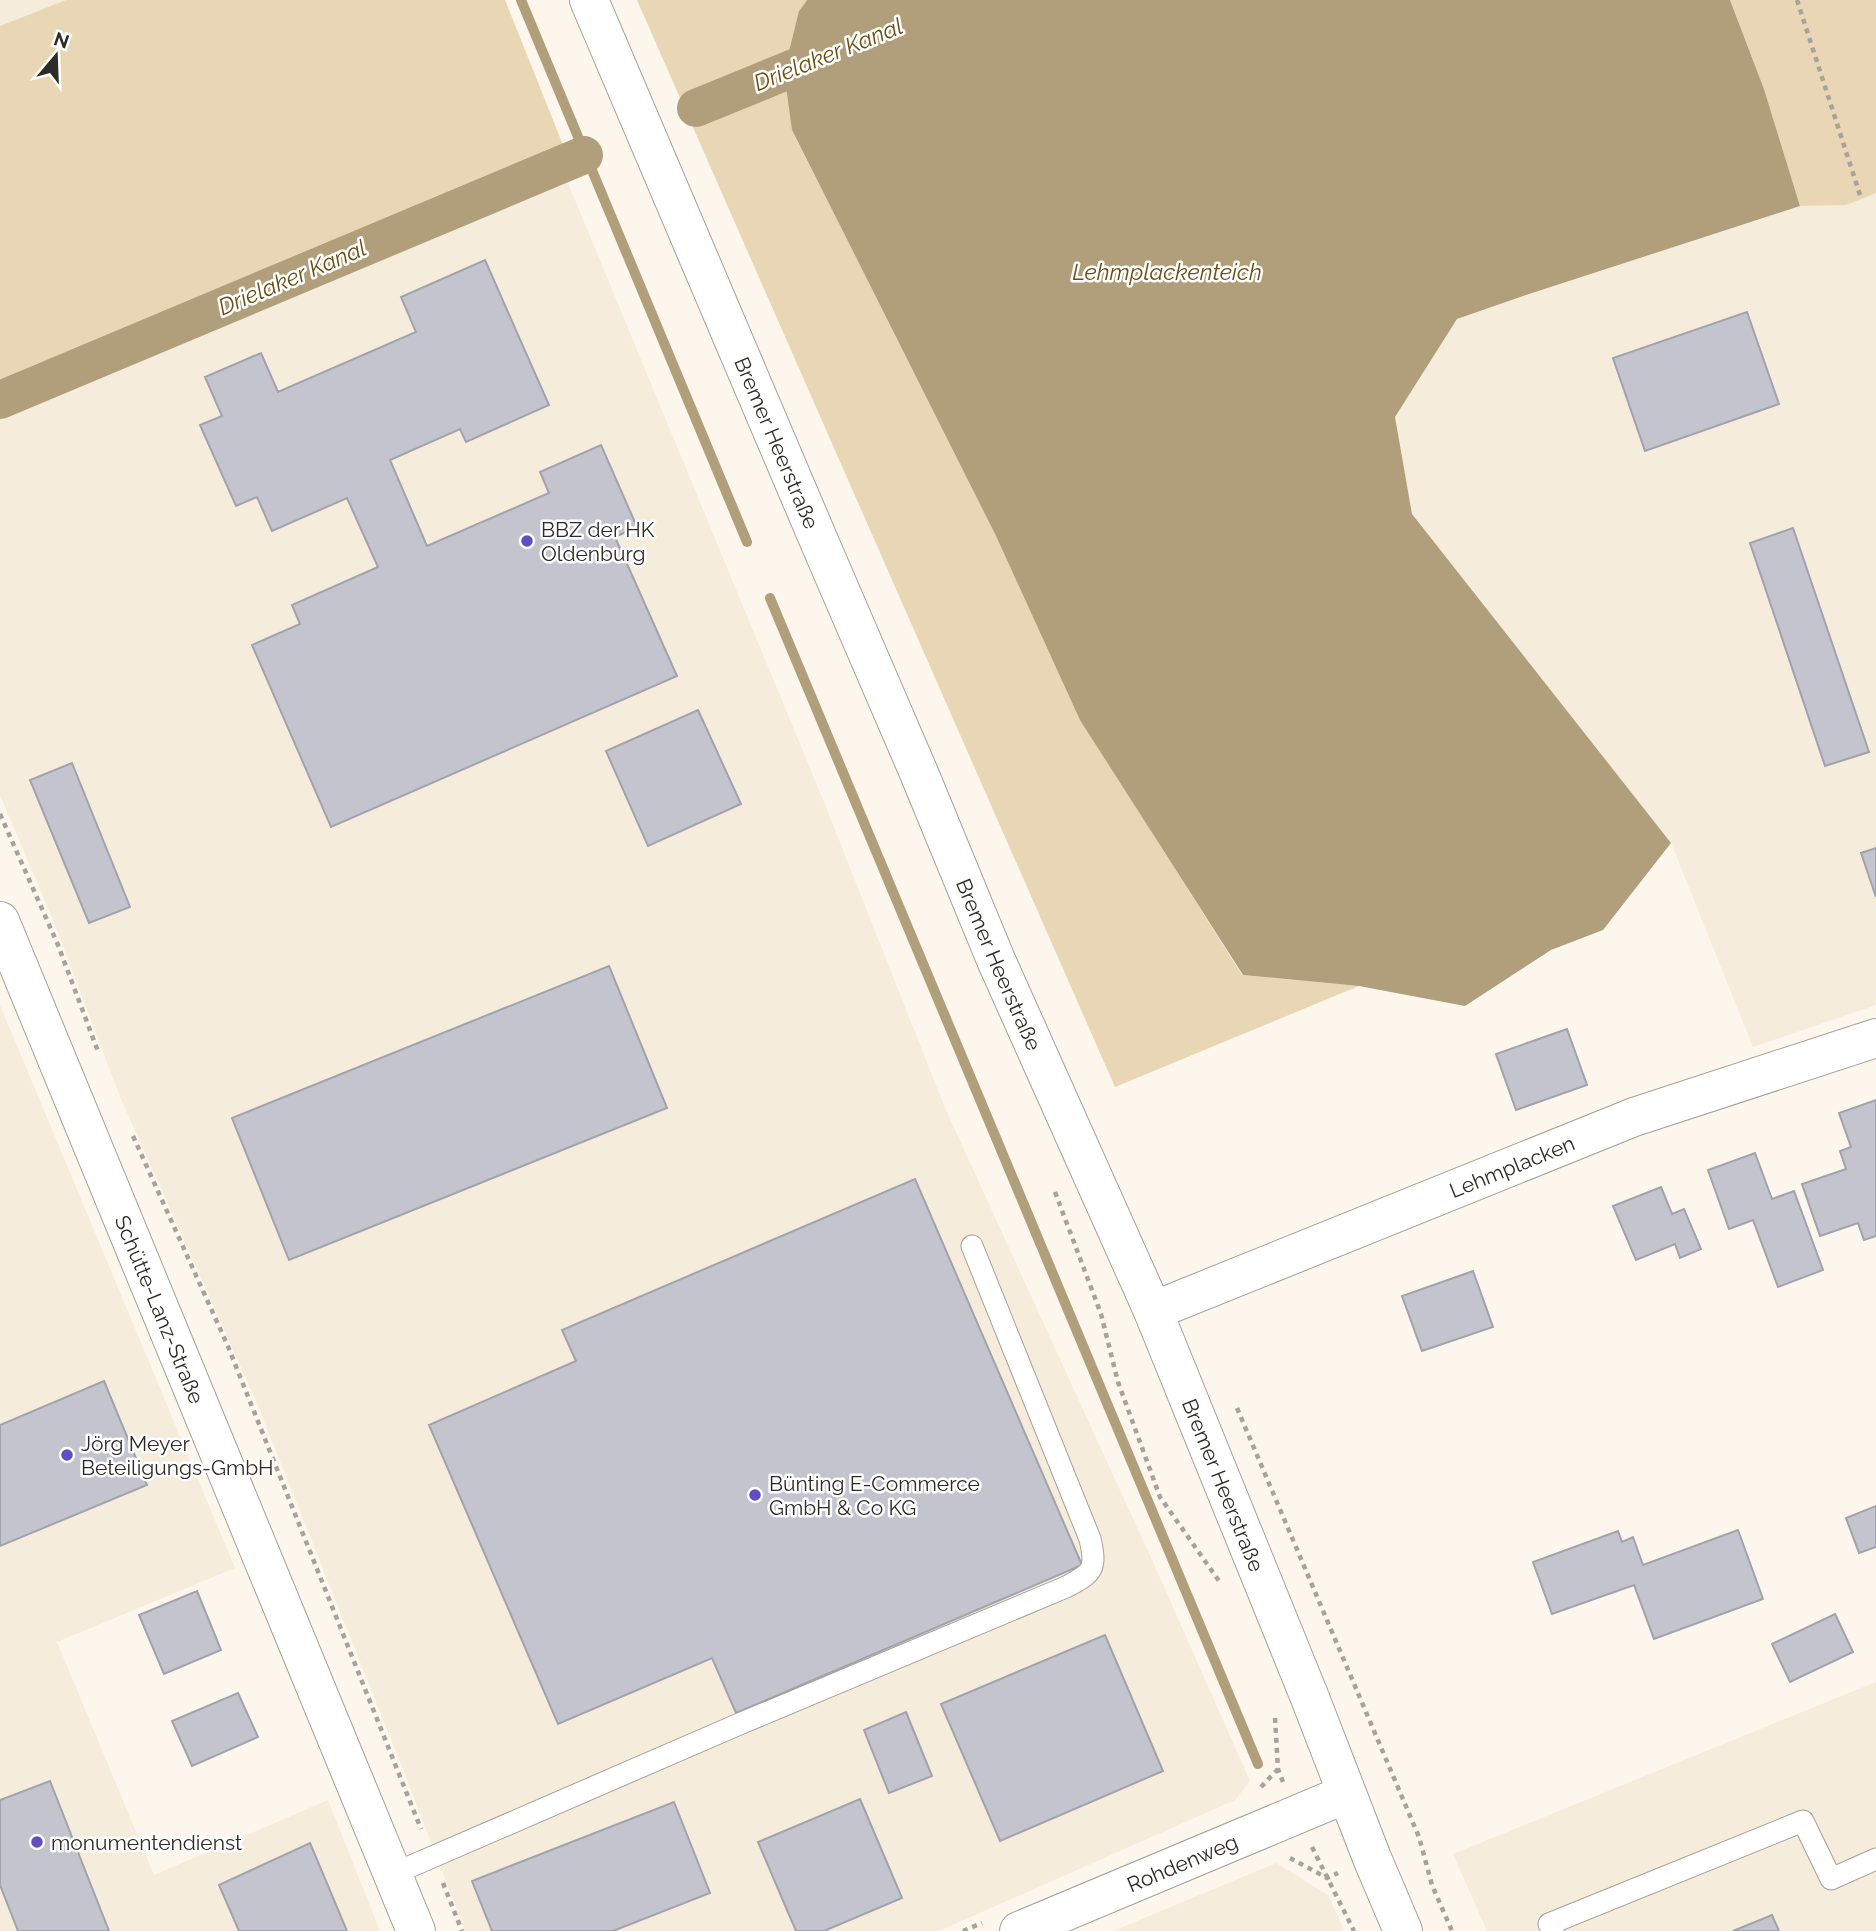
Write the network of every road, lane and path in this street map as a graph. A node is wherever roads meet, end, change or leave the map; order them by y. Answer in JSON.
{"nodes":[{"id":1,"x":589,"y":0,"type":"edge"},
{"id":2,"x":1797,"y":0,"type":"edge"},
{"id":3,"x":1861,"y":198,"type":"dead end"},
{"id":4,"x":0,"y":814,"type":"edge"},
{"id":5,"x":0,"y":921,"type":"edge"},
{"id":6,"x":1876,"y":1038,"type":"edge"},
{"id":7,"x":102,"y":1062,"type":"dead end"},
{"id":8,"x":128,"y":1125,"type":"dead end"},
{"id":9,"x":972,"y":1246,"type":"dead end"},
{"id":10,"x":1153,"y":1311,"type":"junction"},
{"id":11,"x":1233,"y":1398,"type":"dead end"},
{"id":12,"x":1346,"y":1794,"type":"junction"},
{"id":13,"x":1295,"y":1815,"type":"junction"},
{"id":14,"x":432,"y":1857,"type":"junction"},
{"id":15,"x":1876,"y":1859,"type":"edge"},
{"id":16,"x":393,"y":1874,"type":"junction"},
{"id":17,"x":416,"y":1931,"type":"edge"},
{"id":18,"x":462,"y":1931,"type":"edge"},
{"id":19,"x":1019,"y":1931,"type":"edge"},
{"id":20,"x":1354,"y":1931,"type":"edge"},
{"id":21,"x":1403,"y":1931,"type":"edge"},
{"id":22,"x":1452,"y":1931,"type":"edge"},
{"id":23,"x":1553,"y":1931,"type":"edge"}],
"edges":[{"from":1,"to":10,"type":"street","name":"Bremer Heerstraße"},
{"from":2,"to":3,"type":"path"},
{"from":4,"to":7,"type":"path"},
{"from":5,"to":16,"type":"street","name":"Schütte-Lanz-Straße"},
{"from":6,"to":10,"type":"street","name":"Lehmplacken"},
{"from":8,"to":14,"type":"path"},
{"from":9,"to":14,"type":"lane"},
{"from":10,"to":12,"type":"street","name":"Bremer Heerstraße"},
{"from":11,"to":22,"type":"path"},
{"from":12,"to":13,"type":"street","name":"Rohdenweg"},
{"from":12,"to":21,"type":"street","name":"Bremer Heerstraße"},
{"from":13,"to":19,"type":"street","name":"Rohdenweg"},
{"from":13,"to":20,"type":"path"},
{"from":14,"to":16,"type":"lane"},
{"from":14,"to":18,"type":"path"},
{"from":15,"to":23,"type":"lane"},
{"from":16,"to":17,"type":"street","name":"Schütte-Lanz-Straße"}]}
